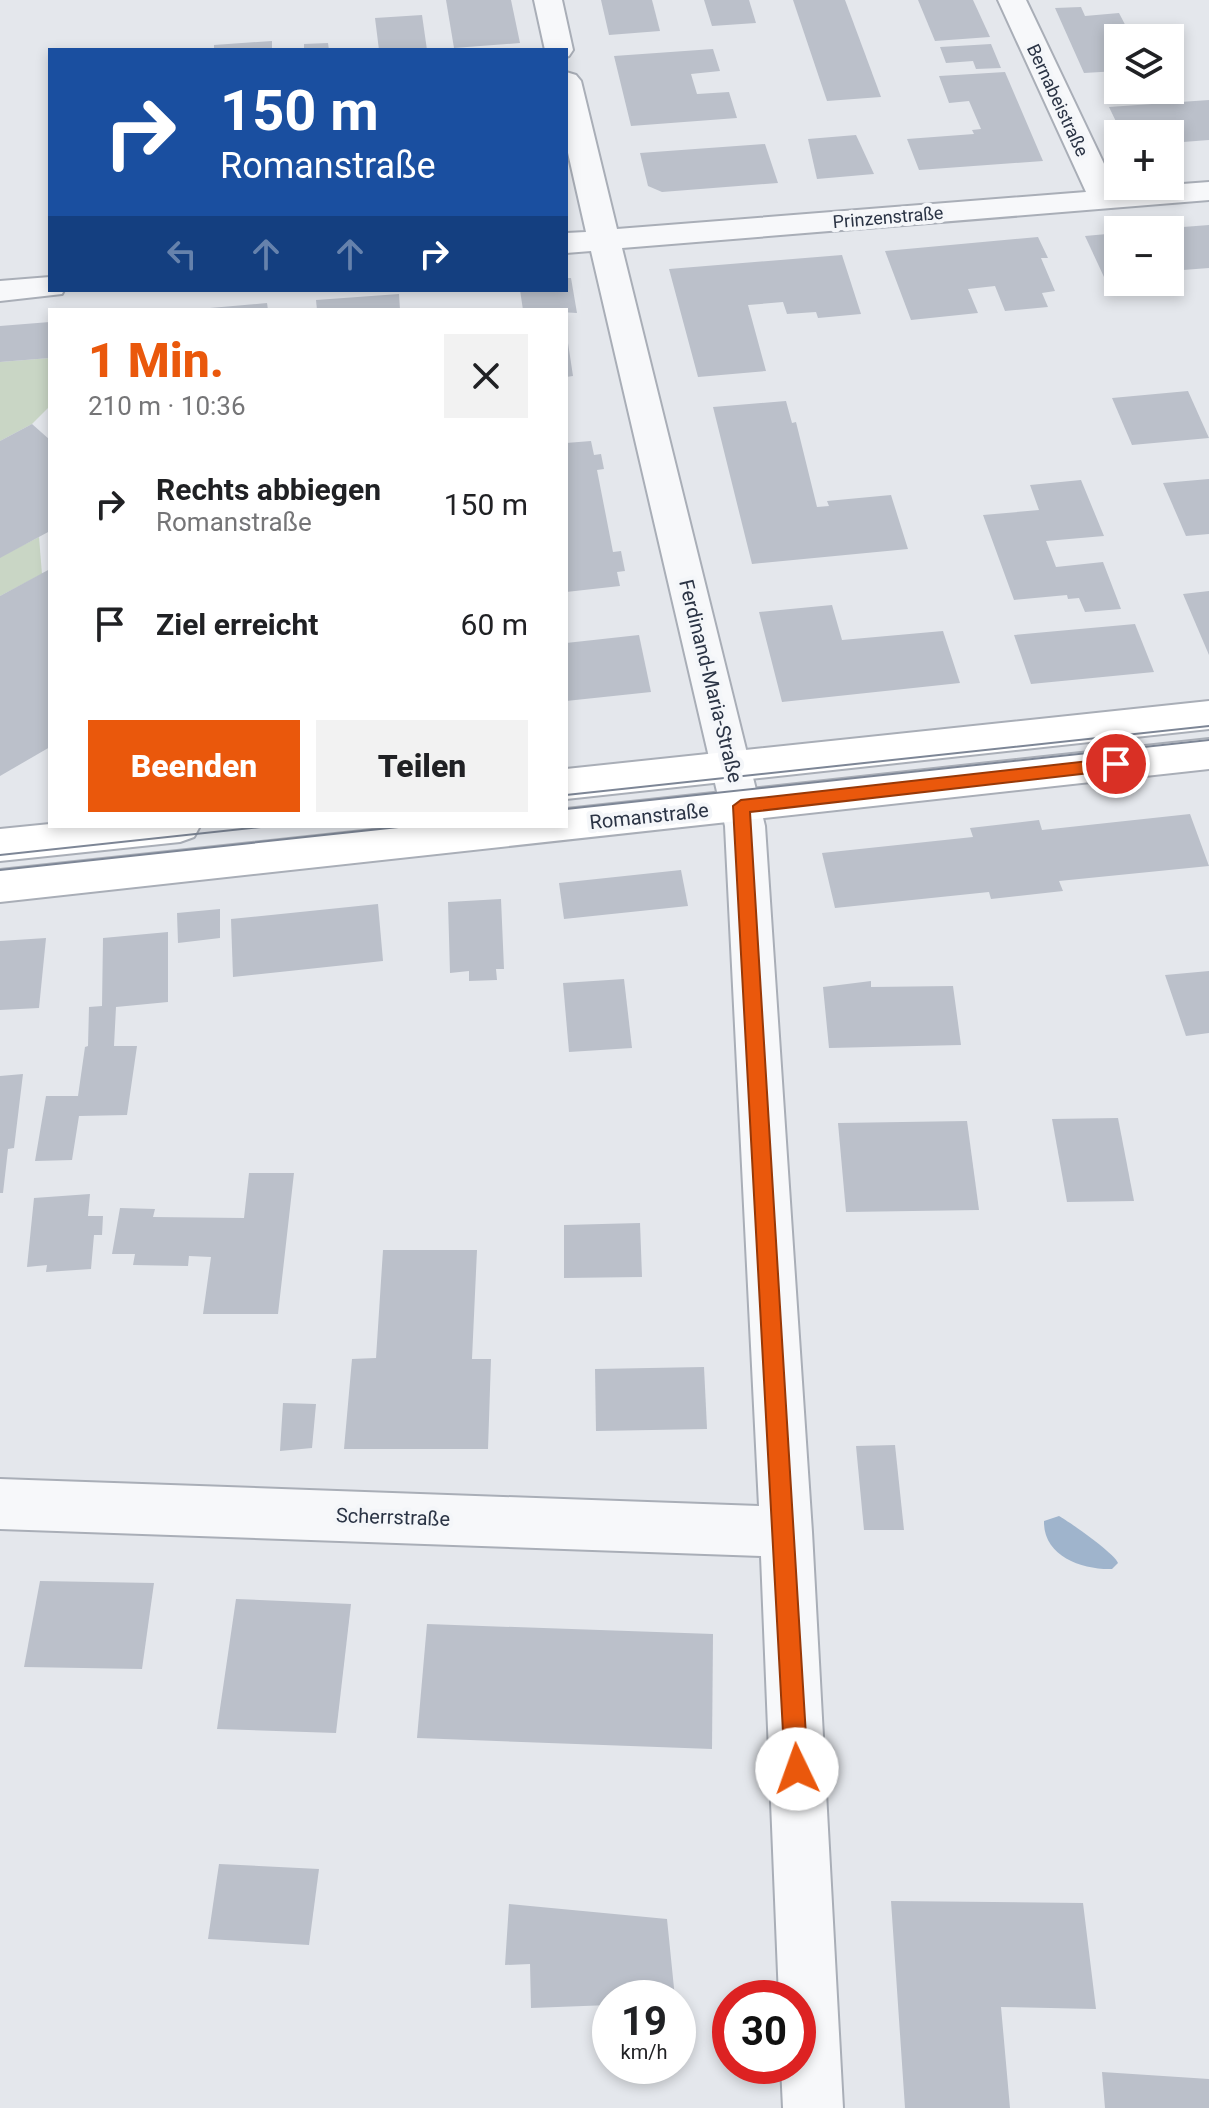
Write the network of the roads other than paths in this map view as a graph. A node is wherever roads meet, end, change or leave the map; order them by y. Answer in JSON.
{"nodes":[{"id":1,"x":548,"y":0,"type":"edge"},
{"id":2,"x":1012,"y":0,"type":"edge"},
{"id":3,"x":559,"y":48,"type":"edge"},
{"id":4,"x":568,"y":90,"type":"edge"},
{"id":5,"x":1209,"y":191,"type":"edge"},
{"id":6,"x":1184,"y":193,"type":"edge"},
{"id":7,"x":1104,"y":197,"type":"edge"},
{"id":8,"x":1104,"y":199,"type":"edge"},
{"id":9,"x":602,"y":240,"type":"junction"},
{"id":10,"x":568,"y":243,"type":"edge"},
{"id":11,"x":48,"y":287,"type":"edge"},
{"id":12,"x":0,"y":291,"type":"edge"},
{"id":13,"x":1208,"y":728,"type":"edge"},
{"id":14,"x":568,"y":784,"type":"edge"},
{"id":15,"x":736,"y":786,"type":"junction"},
{"id":16,"x":568,"y":825,"type":"edge"},
{"id":17,"x":161,"y":828,"type":"edge"},
{"id":18,"x":538,"y":828,"type":"edge"},
{"id":19,"x":0,"y":845,"type":"edge"},
{"id":20,"x":0,"y":886,"type":"edge"},
{"id":21,"x":0,"y":1504,"type":"edge"},
{"id":22,"x":786,"y":1532,"type":"junction"},
{"id":23,"x":813,"y":2108,"type":"edge"}],
"edges":[{"from":1,"to":3,"type":"street"},
{"from":2,"to":7,"type":"street","name":"Bernabeistraße"},
{"from":4,"to":9,"type":"street","name":"Ferdinand-Maria-Straße"},
{"from":5,"to":6,"type":"street","name":"Prinzenstraße"},
{"from":8,"to":9,"type":"street","name":"Prinzenstraße"},
{"from":9,"to":10,"type":"street","name":"Prinzenstraße"},
{"from":9,"to":15,"type":"street","name":"Ferdinand-Maria-Straße"},
{"from":11,"to":12,"type":"street"},
{"from":13,"to":15,"type":"main road","name":"Romanstraße"},
{"from":14,"to":15,"type":"main road","name":"Romanstraße"},
{"from":15,"to":16,"type":"main road","name":"Romanstraße"},
{"from":15,"to":22,"type":"street","name":"Ferdinand-Maria-Straße"},
{"from":17,"to":19,"type":"main road"},
{"from":18,"to":20,"type":"main road"},
{"from":21,"to":22,"type":"street","name":"Scherrstraße"},
{"from":22,"to":23,"type":"street","name":"Ferdinand-Maria-Straße"}]}
